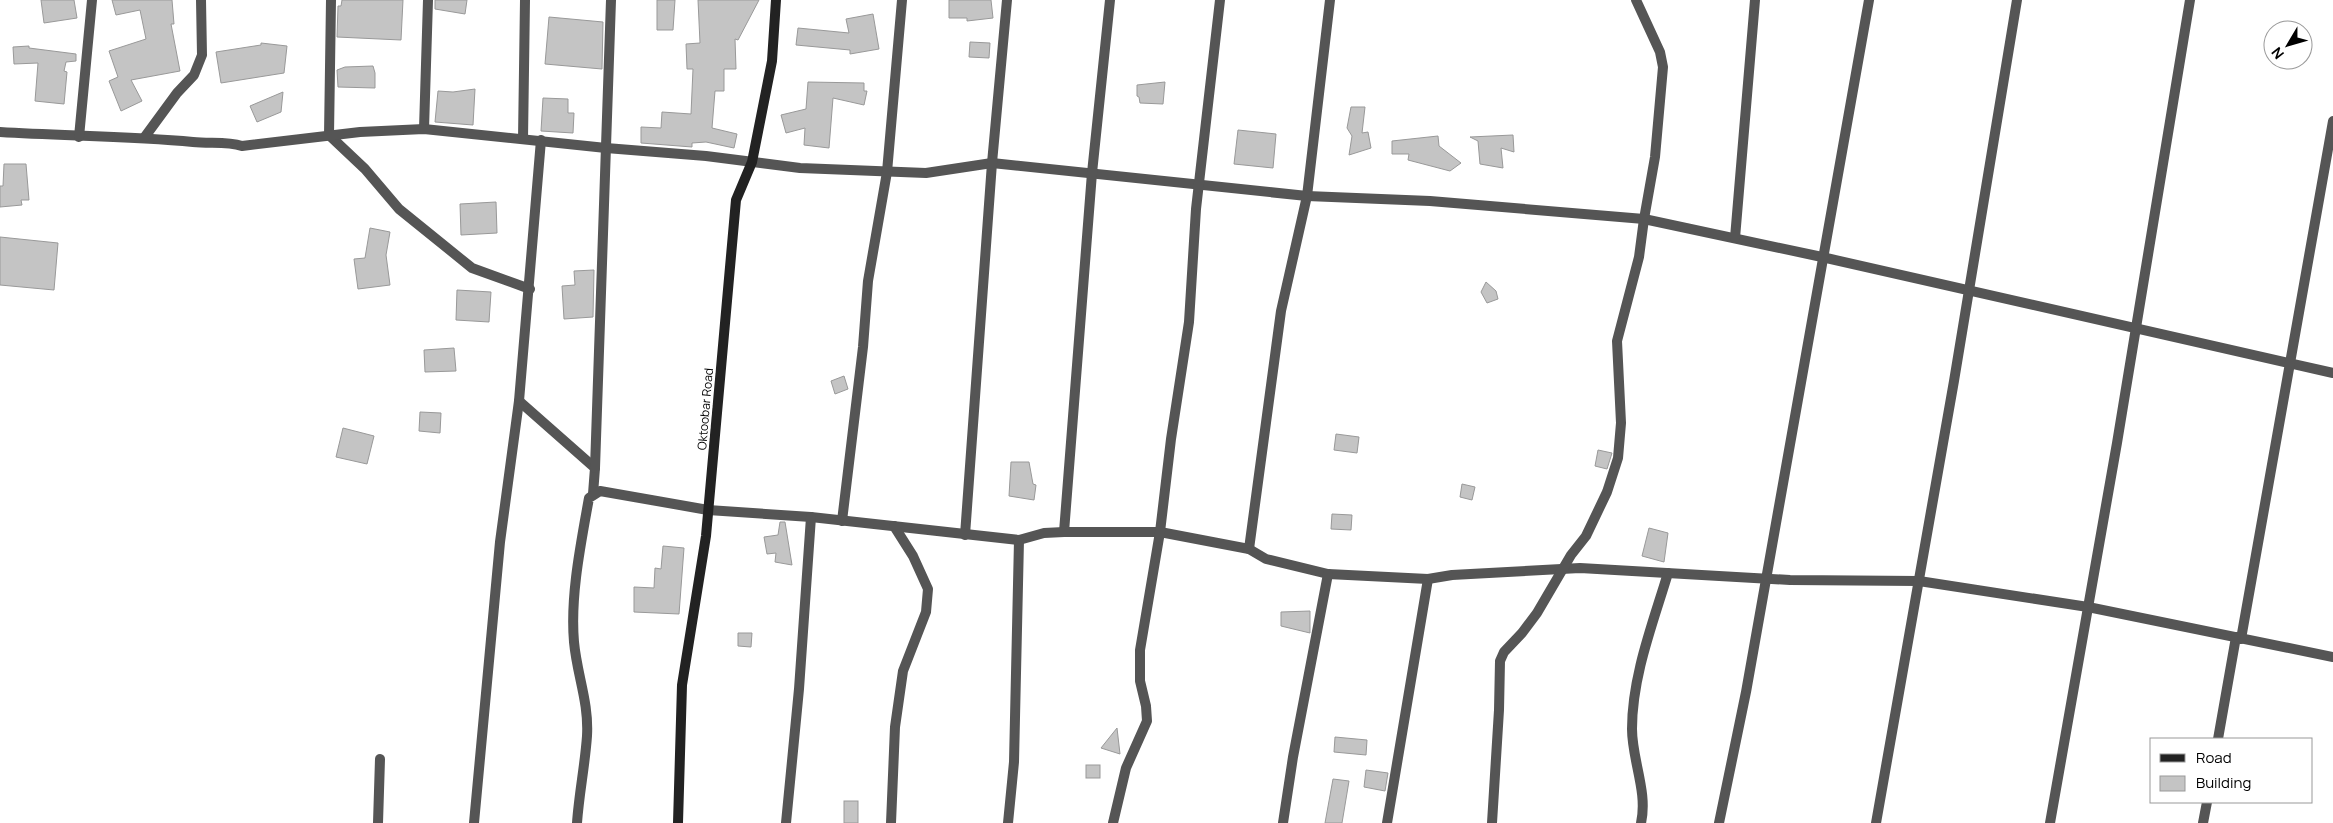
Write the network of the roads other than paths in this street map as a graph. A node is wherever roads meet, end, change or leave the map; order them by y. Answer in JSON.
{"nodes":[{"id":1,"x":92,"y":0,"type":"edge"},
{"id":2,"x":201,"y":0,"type":"edge"},
{"id":3,"x":331,"y":0,"type":"edge"},
{"id":4,"x":428,"y":0,"type":"edge"},
{"id":5,"x":525,"y":0,"type":"edge"},
{"id":6,"x":612,"y":0,"type":"edge"},
{"id":7,"x":776,"y":0,"type":"edge"},
{"id":8,"x":902,"y":0,"type":"edge"},
{"id":9,"x":1007,"y":0,"type":"edge"},
{"id":10,"x":1110,"y":0,"type":"edge"},
{"id":11,"x":1220,"y":0,"type":"edge"},
{"id":12,"x":1330,"y":0,"type":"edge"},
{"id":13,"x":1636,"y":0,"type":"edge"},
{"id":14,"x":1755,"y":0,"type":"edge"},
{"id":15,"x":1868,"y":0,"type":"edge"},
{"id":16,"x":2017,"y":0,"type":"edge"},
{"id":17,"x":2190,"y":0,"type":"edge"},
{"id":18,"x":2333,"y":121,"type":"edge"},
{"id":19,"x":424,"y":130,"type":"junction"},
{"id":20,"x":0,"y":132,"type":"edge"},
{"id":21,"x":329,"y":135,"type":"junction"},
{"id":22,"x":78,"y":137,"type":"junction"},
{"id":23,"x":144,"y":138,"type":"junction"},
{"id":24,"x":523,"y":139,"type":"junction"},
{"id":25,"x":541,"y":140,"type":"junction"},
{"id":26,"x":606,"y":148,"type":"junction"},
{"id":27,"x":752,"y":162,"type":"junction"},
{"id":28,"x":992,"y":163,"type":"junction"},
{"id":29,"x":887,"y":172,"type":"junction"},
{"id":30,"x":1092,"y":173,"type":"junction"},
{"id":31,"x":1200,"y":186,"type":"junction"},
{"id":32,"x":1306,"y":196,"type":"junction"},
{"id":33,"x":1644,"y":219,"type":"junction"},
{"id":34,"x":1734,"y":238,"type":"junction"},
{"id":35,"x":1822,"y":257,"type":"junction"},
{"id":36,"x":530,"y":289,"type":"junction"},
{"id":37,"x":1969,"y":291,"type":"junction"},
{"id":38,"x":2136,"y":328,"type":"junction"},
{"id":39,"x":2290,"y":363,"type":"junction"},
{"id":40,"x":2333,"y":373,"type":"edge"},
{"id":41,"x":519,"y":401,"type":"junction"},
{"id":42,"x":595,"y":468,"type":"junction"},
{"id":43,"x":593,"y":494,"type":"junction"},
{"id":44,"x":708,"y":510,"type":"junction"},
{"id":45,"x":811,"y":516,"type":"junction"},
{"id":46,"x":842,"y":521,"type":"junction"},
{"id":47,"x":894,"y":526,"type":"junction"},
{"id":48,"x":1064,"y":532,"type":"junction"},
{"id":49,"x":1160,"y":532,"type":"junction"},
{"id":50,"x":966,"y":534,"type":"junction"},
{"id":51,"x":1019,"y":540,"type":"junction"},
{"id":52,"x":1249,"y":549,"type":"junction"},
{"id":53,"x":1565,"y":568,"type":"junction"},
{"id":54,"x":1668,"y":573,"type":"junction"},
{"id":55,"x":1328,"y":574,"type":"junction"},
{"id":56,"x":1766,"y":578,"type":"junction"},
{"id":57,"x":1428,"y":579,"type":"junction"},
{"id":58,"x":1919,"y":581,"type":"junction"},
{"id":59,"x":2088,"y":607,"type":"junction"},
{"id":60,"x":2239,"y":638,"type":"junction"},
{"id":61,"x":2333,"y":657,"type":"edge"},
{"id":62,"x":2218,"y":738,"type":"edge"},
{"id":63,"x":380,"y":758,"type":"dead end"},
{"id":64,"x":2207,"y":803,"type":"edge"},
{"id":65,"x":378,"y":823,"type":"edge"},
{"id":66,"x":474,"y":823,"type":"edge"},
{"id":67,"x":577,"y":823,"type":"edge"},
{"id":68,"x":678,"y":823,"type":"edge"},
{"id":69,"x":786,"y":823,"type":"edge"},
{"id":70,"x":891,"y":823,"type":"edge"},
{"id":71,"x":1008,"y":823,"type":"edge"},
{"id":72,"x":1112,"y":823,"type":"edge"},
{"id":73,"x":1283,"y":823,"type":"edge"},
{"id":74,"x":1387,"y":823,"type":"edge"},
{"id":75,"x":1492,"y":823,"type":"edge"},
{"id":76,"x":1641,"y":823,"type":"edge"},
{"id":77,"x":1719,"y":823,"type":"edge"},
{"id":78,"x":1876,"y":823,"type":"edge"},
{"id":79,"x":2050,"y":823,"type":"edge"},
{"id":80,"x":2203,"y":823,"type":"edge"}],
"edges":[{"from":1,"to":22,"type":"street"},
{"from":2,"to":23,"type":"street"},
{"from":3,"to":21,"type":"street"},
{"from":4,"to":19,"type":"street"},
{"from":5,"to":24,"type":"street"},
{"from":6,"to":26,"type":"street"},
{"from":7,"to":27,"type":"street","name":"Oktoobar Road"},
{"from":8,"to":29,"type":"street"},
{"from":9,"to":28,"type":"street"},
{"from":10,"to":30,"type":"street"},
{"from":11,"to":31,"type":"street"},
{"from":12,"to":32,"type":"street"},
{"from":13,"to":33,"type":"street"},
{"from":14,"to":34,"type":"street"},
{"from":15,"to":35,"type":"street"},
{"from":16,"to":37,"type":"street"},
{"from":17,"to":38,"type":"street"},
{"from":18,"to":39,"type":"street"},
{"from":19,"to":21,"type":"street"},
{"from":19,"to":24,"type":"street"},
{"from":20,"to":22,"type":"street"},
{"from":21,"to":23,"type":"street"},
{"from":21,"to":36,"type":"street"},
{"from":22,"to":23,"type":"street"},
{"from":24,"to":25,"type":"street"},
{"from":25,"to":26,"type":"street"},
{"from":25,"to":36,"type":"street"},
{"from":26,"to":27,"type":"street"},
{"from":26,"to":42,"type":"street"},
{"from":27,"to":29,"type":"street"},
{"from":27,"to":44,"type":"street","name":"Oktoobar Road"},
{"from":28,"to":29,"type":"street"},
{"from":28,"to":30,"type":"street"},
{"from":28,"to":50,"type":"street"},
{"from":29,"to":46,"type":"street"},
{"from":30,"to":31,"type":"street"},
{"from":30,"to":48,"type":"street"},
{"from":31,"to":32,"type":"street"},
{"from":31,"to":49,"type":"street"},
{"from":32,"to":33,"type":"street"},
{"from":32,"to":52,"type":"street"},
{"from":33,"to":34,"type":"street"},
{"from":33,"to":53,"type":"street"},
{"from":34,"to":35,"type":"street"},
{"from":35,"to":37,"type":"street"},
{"from":35,"to":56,"type":"street"},
{"from":36,"to":41,"type":"street"},
{"from":37,"to":38,"type":"street"},
{"from":37,"to":58,"type":"street"},
{"from":38,"to":39,"type":"street"},
{"from":38,"to":59,"type":"street"},
{"from":39,"to":40,"type":"street"},
{"from":39,"to":60,"type":"street"},
{"from":41,"to":42,"type":"street"},
{"from":41,"to":66,"type":"street"},
{"from":42,"to":43,"type":"street"},
{"from":43,"to":44,"type":"street"},
{"from":43,"to":67,"type":"street"},
{"from":44,"to":45,"type":"street"},
{"from":44,"to":68,"type":"street","name":"Oktoobar Road"},
{"from":45,"to":46,"type":"street"},
{"from":45,"to":69,"type":"street"},
{"from":46,"to":47,"type":"street"},
{"from":47,"to":50,"type":"street"},
{"from":47,"to":70,"type":"street"},
{"from":48,"to":49,"type":"street"},
{"from":48,"to":51,"type":"street"},
{"from":49,"to":52,"type":"street"},
{"from":49,"to":72,"type":"street"},
{"from":50,"to":51,"type":"street"},
{"from":51,"to":71,"type":"street"},
{"from":52,"to":55,"type":"street"},
{"from":53,"to":54,"type":"street"},
{"from":53,"to":57,"type":"street"},
{"from":53,"to":75,"type":"street"},
{"from":54,"to":56,"type":"street"},
{"from":54,"to":76,"type":"street"},
{"from":55,"to":57,"type":"street"},
{"from":55,"to":73,"type":"street"},
{"from":56,"to":58,"type":"street"},
{"from":56,"to":77,"type":"street"},
{"from":57,"to":74,"type":"street"},
{"from":58,"to":59,"type":"street"},
{"from":58,"to":78,"type":"street"},
{"from":59,"to":60,"type":"street"},
{"from":59,"to":79,"type":"street"},
{"from":60,"to":61,"type":"street"},
{"from":60,"to":62,"type":"street"},
{"from":63,"to":65,"type":"street"},
{"from":64,"to":80,"type":"street"}]}
